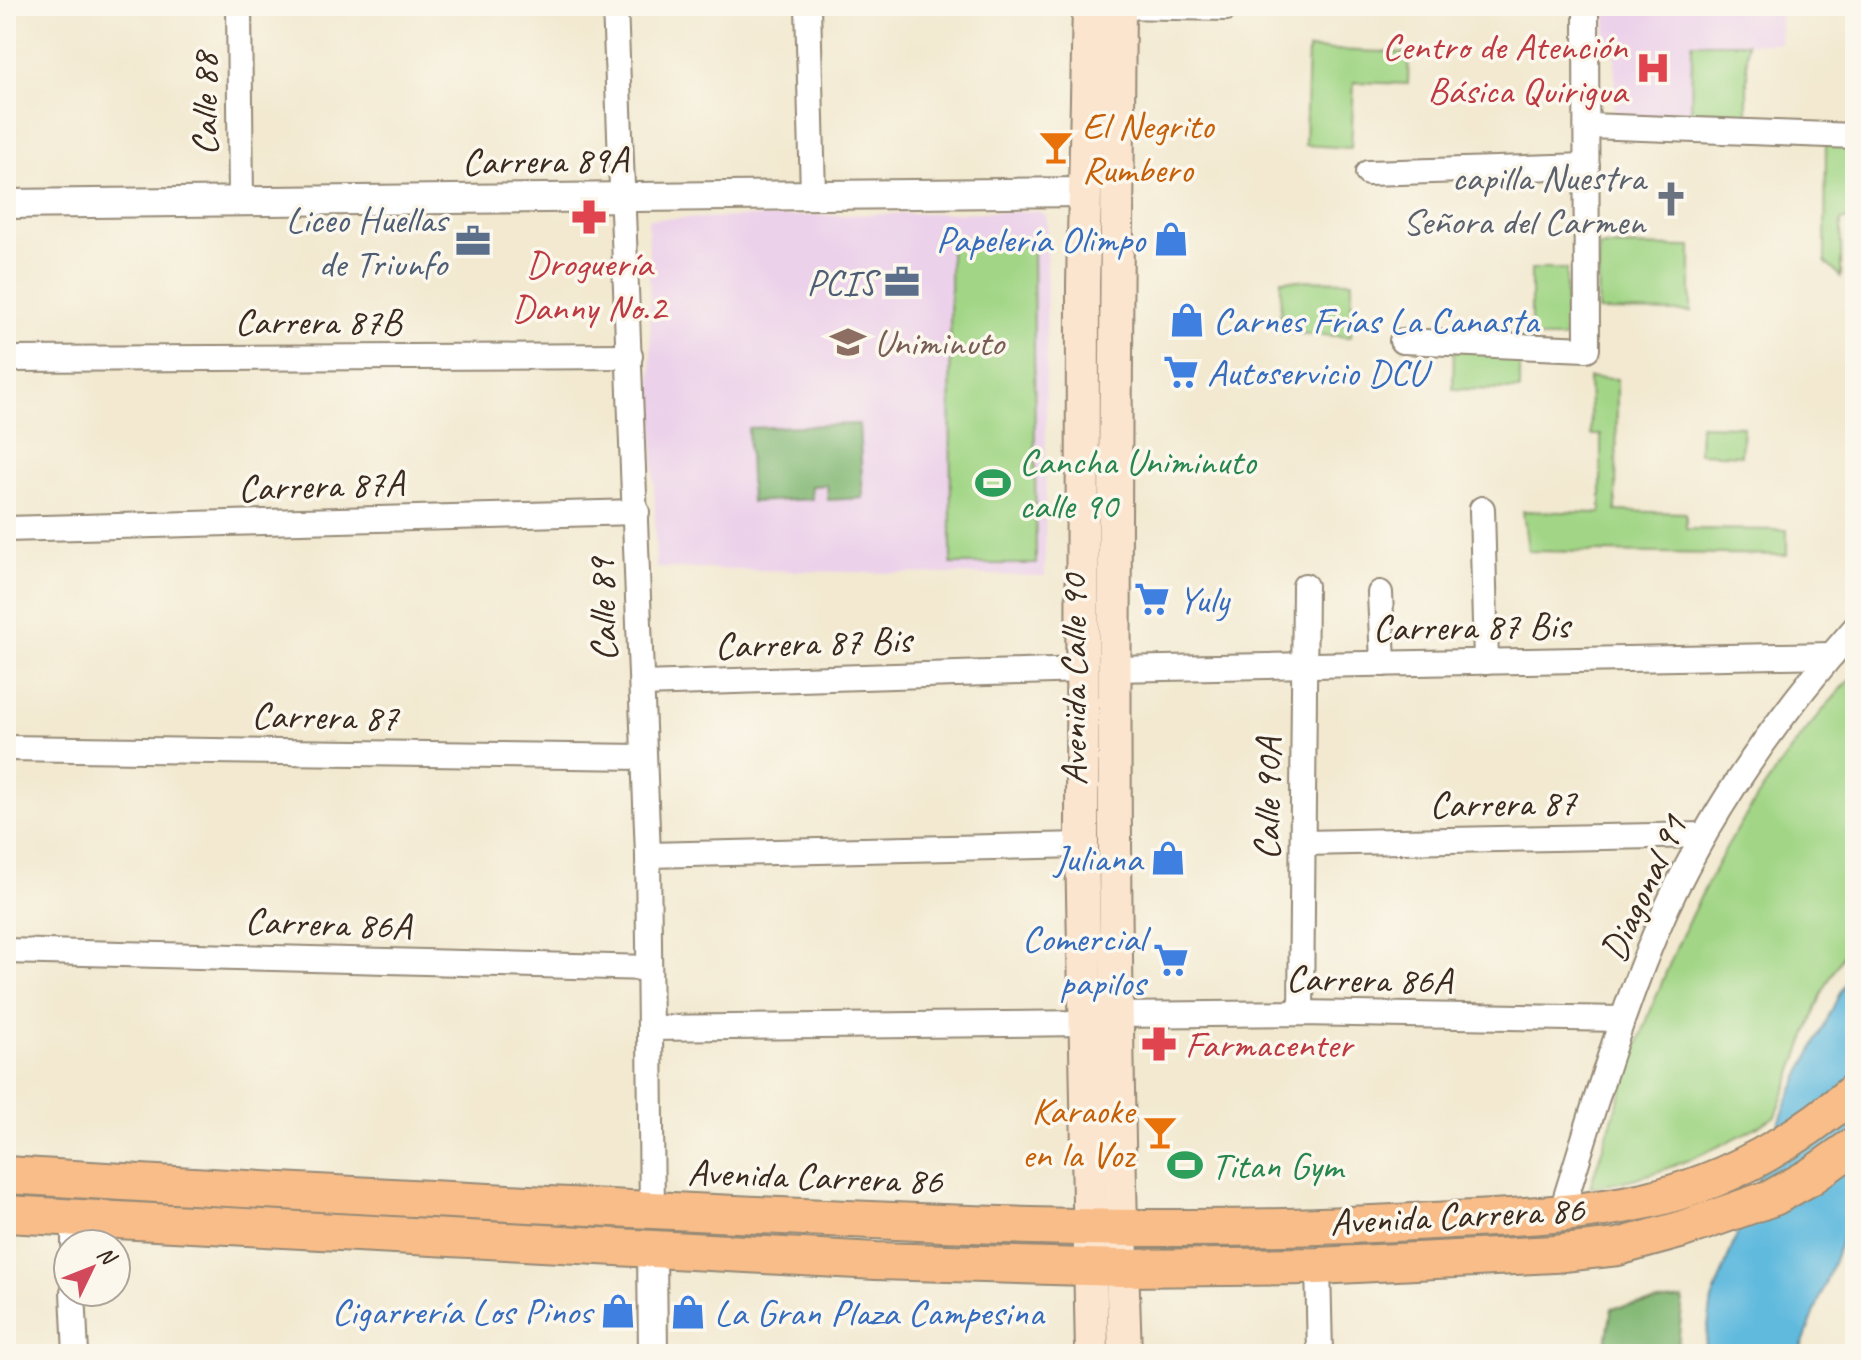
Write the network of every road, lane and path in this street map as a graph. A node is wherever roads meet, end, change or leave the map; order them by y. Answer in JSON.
{"nodes":[{"id":1,"x":239,"y":6,"type":"edge"},
{"id":2,"x":615,"y":6,"type":"edge"},
{"id":3,"x":808,"y":6,"type":"edge"},
{"id":4,"x":1586,"y":6,"type":"edge"},
{"id":5,"x":1109,"y":7,"type":"edge"},
{"id":6,"x":1227,"y":11,"type":"dead end"},
{"id":7,"x":1589,"y":126,"type":"junction"},
{"id":8,"x":1855,"y":136,"type":"edge"},
{"id":9,"x":1587,"y":166,"type":"junction"},
{"id":10,"x":1368,"y":173,"type":"dead end"},
{"id":11,"x":1085,"y":192,"type":"junction"},
{"id":12,"x":813,"y":194,"type":"junction"},
{"id":13,"x":623,"y":197,"type":"junction"},
{"id":14,"x":241,"y":201,"type":"junction"},
{"id":15,"x":6,"y":204,"type":"edge"},
{"id":16,"x":1402,"y":341,"type":"dead end"},
{"id":17,"x":630,"y":356,"type":"junction"},
{"id":18,"x":6,"y":359,"type":"edge"},
{"id":19,"x":1482,"y":509,"type":"dead end"},
{"id":20,"x":637,"y":512,"type":"junction"},
{"id":21,"x":6,"y":529,"type":"edge"},
{"id":22,"x":1305,"y":586,"type":"dead end"},
{"id":23,"x":1380,"y":593,"type":"dead end"},
{"id":24,"x":1855,"y":628,"type":"edge"},
{"id":25,"x":1832,"y":655,"type":"junction"},
{"id":26,"x":1486,"y":662,"type":"junction"},
{"id":27,"x":1383,"y":664,"type":"junction"},
{"id":28,"x":1305,"y":665,"type":"junction"},
{"id":29,"x":1097,"y":670,"type":"junction"},
{"id":30,"x":642,"y":684,"type":"junction"},
{"id":31,"x":6,"y":748,"type":"edge"},
{"id":32,"x":642,"y":757,"type":"junction"},
{"id":33,"x":1704,"y":835,"type":"junction"},
{"id":34,"x":1303,"y":843,"type":"junction"},
{"id":35,"x":1082,"y":845,"type":"junction"},
{"id":36,"x":648,"y":855,"type":"junction"},
{"id":37,"x":6,"y":951,"type":"edge"},
{"id":38,"x":649,"y":968,"type":"junction"},
{"id":39,"x":1301,"y":1013,"type":"junction"},
{"id":40,"x":1115,"y":1015,"type":"junction"},
{"id":41,"x":1622,"y":1019,"type":"junction"},
{"id":42,"x":1084,"y":1023,"type":"junction"},
{"id":43,"x":650,"y":1028,"type":"junction"},
{"id":44,"x":1855,"y":1091,"type":"edge"},
{"id":45,"x":1855,"y":1145,"type":"edge"},
{"id":46,"x":6,"y":1175,"type":"edge"},
{"id":47,"x":652,"y":1211,"type":"junction"},
{"id":48,"x":1561,"y":1213,"type":"junction"},
{"id":49,"x":6,"y":1214,"type":"edge"},
{"id":50,"x":66,"y":1228,"type":"edge"},
{"id":51,"x":1105,"y":1228,"type":"junction"},
{"id":52,"x":132,"y":1232,"type":"edge"},
{"id":53,"x":652,"y":1251,"type":"junction"},
{"id":54,"x":1318,"y":1266,"type":"junction"},
{"id":55,"x":1106,"y":1268,"type":"junction"},
{"id":56,"x":74,"y":1308,"type":"edge"},
{"id":57,"x":76,"y":1354,"type":"edge"},
{"id":58,"x":653,"y":1354,"type":"edge"},
{"id":59,"x":1092,"y":1354,"type":"edge"},
{"id":60,"x":1125,"y":1354,"type":"edge"},
{"id":61,"x":1320,"y":1354,"type":"edge"}],
"edges":[{"from":1,"to":14,"type":"street","name":"Calle 88"},
{"from":2,"to":13,"type":"street","name":"Calle 89"},
{"from":3,"to":12,"type":"street"},
{"from":4,"to":7,"type":"street"},
{"from":5,"to":6,"type":"street"},
{"from":5,"to":11,"type":"main road","name":"Avenida Calle 90"},
{"from":5,"to":29,"type":"main road","name":"Avenida Calle 90"},
{"from":7,"to":8,"type":"street"},
{"from":7,"to":9,"type":"street"},
{"from":9,"to":10,"type":"street"},
{"from":9,"to":16,"type":"street"},
{"from":11,"to":12,"type":"street","name":"Carrera 89A"},
{"from":11,"to":29,"type":"main road","name":"Avenida Calle 90"},
{"from":12,"to":13,"type":"street","name":"Carrera 89A"},
{"from":13,"to":14,"type":"street","name":"Carrera 89A"},
{"from":13,"to":17,"type":"street","name":"Calle 89"},
{"from":14,"to":15,"type":"street","name":"Carrera 89A"},
{"from":17,"to":18,"type":"street","name":"Carrera 87B"},
{"from":17,"to":20,"type":"street","name":"Calle 89"},
{"from":19,"to":26,"type":"street"},
{"from":20,"to":21,"type":"street","name":"Carrera 87A"},
{"from":20,"to":30,"type":"street","name":"Calle 89"},
{"from":22,"to":28,"type":"street","name":"Calle 90A"},
{"from":23,"to":27,"type":"street"},
{"from":24,"to":25,"type":"street","name":"Diagonal 91"},
{"from":25,"to":26,"type":"street","name":"Carrera 87 Bis"},
{"from":25,"to":33,"type":"street","name":"Diagonal 91"},
{"from":26,"to":27,"type":"street","name":"Carrera 87 Bis"},
{"from":27,"to":28,"type":"street","name":"Carrera 87 Bis"},
{"from":28,"to":29,"type":"street","name":"Carrera 87 Bis"},
{"from":28,"to":34,"type":"street","name":"Calle 90A"},
{"from":29,"to":30,"type":"street","name":"Carrera 87 Bis"},
{"from":29,"to":35,"type":"main road","name":"Avenida Calle 90"},
{"from":29,"to":40,"type":"main road","name":"Avenida Calle 90"},
{"from":30,"to":32,"type":"street","name":"Calle 89"},
{"from":31,"to":32,"type":"street","name":"Carrera 87"},
{"from":32,"to":36,"type":"street","name":"Calle 89"},
{"from":33,"to":34,"type":"street","name":"Carrera 87"},
{"from":33,"to":41,"type":"street","name":"Diagonal 91"},
{"from":34,"to":39,"type":"street","name":"Calle 90A"},
{"from":35,"to":36,"type":"street"},
{"from":35,"to":42,"type":"main road","name":"Avenida Calle 90"},
{"from":36,"to":38,"type":"street","name":"Calle 89"},
{"from":37,"to":38,"type":"street","name":"Carrera 86A"},
{"from":38,"to":43,"type":"street","name":"Calle 89"},
{"from":39,"to":40,"type":"street","name":"Carrera 86A"},
{"from":39,"to":41,"type":"street","name":"Carrera 86A"},
{"from":40,"to":51,"type":"main road","name":"Avenida Calle 90"},
{"from":41,"to":48,"type":"street","name":"Diagonal 91"},
{"from":42,"to":43,"type":"street"},
{"from":42,"to":51,"type":"main road","name":"Avenida Calle 90"},
{"from":43,"to":47,"type":"street","name":"Calle 89"},
{"from":44,"to":48,"type":"main road","name":"Avenida Carrera 86"},
{"from":45,"to":54,"type":"main road","name":"Avenida Carrera 86"},
{"from":46,"to":47,"type":"main road","name":"Avenida Carrera 86"},
{"from":47,"to":51,"type":"main road","name":"Avenida Carrera 86"},
{"from":48,"to":51,"type":"main road","name":"Avenida Carrera 86"},
{"from":49,"to":50,"type":"main road","name":"Avenida Carrera 86"},
{"from":51,"to":55,"type":"main road","name":"Avenida Calle 90"},
{"from":52,"to":53,"type":"main road","name":"Avenida Carrera 86"},
{"from":53,"to":55,"type":"main road","name":"Avenida Carrera 86"},
{"from":53,"to":58,"type":"street"},
{"from":54,"to":55,"type":"main road","name":"Avenida Carrera 86"},
{"from":54,"to":61,"type":"street"},
{"from":55,"to":59,"type":"main road","name":"Avenida Calle 90"},
{"from":55,"to":60,"type":"main road","name":"Avenida Calle 90"},
{"from":56,"to":57,"type":"street"}]}
